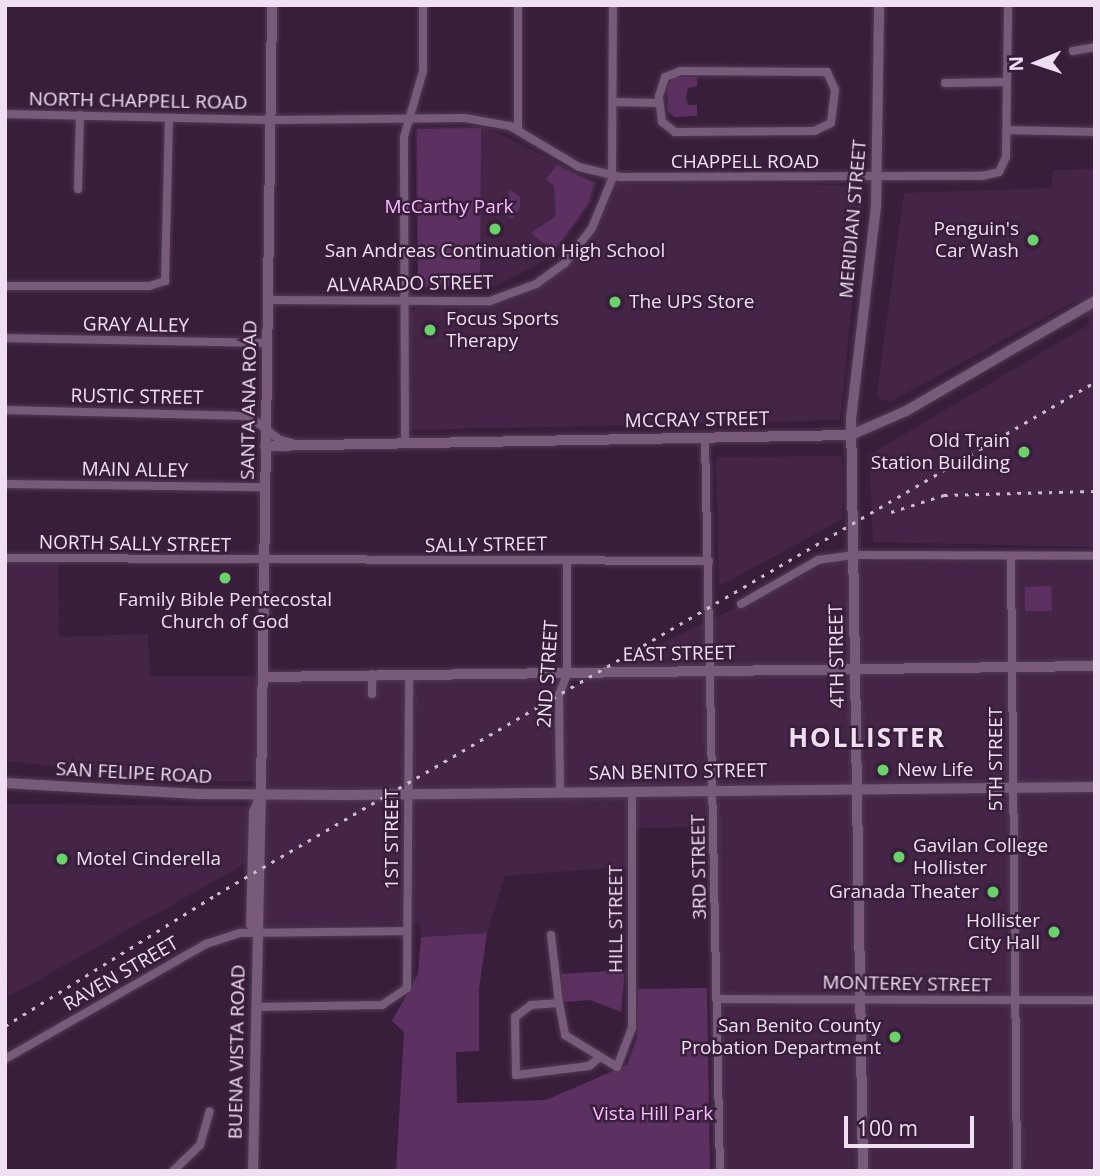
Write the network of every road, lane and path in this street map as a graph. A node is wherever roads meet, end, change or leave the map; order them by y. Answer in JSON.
{"nodes":[{"id":1,"x":272,"y":5,"type":"edge"},
{"id":2,"x":423,"y":5,"type":"edge"},
{"id":3,"x":518,"y":5,"type":"edge"},
{"id":4,"x":613,"y":5,"type":"edge"},
{"id":5,"x":879,"y":5,"type":"edge"},
{"id":6,"x":1008,"y":5,"type":"edge"},
{"id":7,"x":1095,"y":47,"type":"edge"},
{"id":8,"x":1073,"y":51,"type":"dead end"},
{"id":9,"x":1007,"y":82,"type":"junction"},
{"id":10,"x":945,"y":83,"type":"dead end"},
{"id":11,"x":613,"y":102,"type":"junction"},
{"id":12,"x":659,"y":103,"type":"junction"},
{"id":13,"x":5,"y":114,"type":"edge"},
{"id":14,"x":80,"y":116,"type":"junction"},
{"id":15,"x":406,"y":118,"type":"junction"},
{"id":16,"x":169,"y":120,"type":"junction"},
{"id":17,"x":270,"y":120,"type":"junction"},
{"id":18,"x":518,"y":130,"type":"junction"},
{"id":19,"x":1007,"y":130,"type":"junction"},
{"id":20,"x":1095,"y":132,"type":"edge"},
{"id":21,"x":612,"y":175,"type":"junction"},
{"id":22,"x":877,"y":178,"type":"junction"},
{"id":23,"x":78,"y":189,"type":"dead end"},
{"id":24,"x":5,"y":286,"type":"edge"},
{"id":25,"x":268,"y":300,"type":"junction"},
{"id":26,"x":1095,"y":301,"type":"edge"},
{"id":27,"x":405,"y":302,"type":"junction"},
{"id":28,"x":5,"y":338,"type":"edge"},
{"id":29,"x":267,"y":342,"type":"junction"},
{"id":30,"x":5,"y":410,"type":"edge"},
{"id":31,"x":266,"y":425,"type":"junction"},
{"id":32,"x":851,"y":435,"type":"junction"},
{"id":33,"x":705,"y":437,"type":"junction"},
{"id":34,"x":405,"y":442,"type":"junction"},
{"id":35,"x":298,"y":444,"type":"junction"},
{"id":36,"x":265,"y":446,"type":"junction"},
{"id":37,"x":5,"y":484,"type":"edge"},
{"id":38,"x":265,"y":487,"type":"junction"},
{"id":39,"x":853,"y":555,"type":"junction"},
{"id":40,"x":1095,"y":556,"type":"edge"},
{"id":41,"x":1011,"y":557,"type":"junction"},
{"id":42,"x":5,"y":558,"type":"edge"},
{"id":43,"x":567,"y":559,"type":"junction"},
{"id":44,"x":709,"y":561,"type":"junction"},
{"id":45,"x":264,"y":562,"type":"junction"},
{"id":46,"x":741,"y":604,"type":"dead end"},
{"id":47,"x":1095,"y":666,"type":"edge"},
{"id":48,"x":1011,"y":667,"type":"junction"},
{"id":49,"x":855,"y":670,"type":"junction"},
{"id":50,"x":711,"y":671,"type":"junction"},
{"id":51,"x":372,"y":674,"type":"junction"},
{"id":52,"x":409,"y":674,"type":"junction"},
{"id":53,"x":568,"y":674,"type":"junction"},
{"id":54,"x":264,"y":677,"type":"junction"},
{"id":55,"x":372,"y":694,"type":"dead end"},
{"id":56,"x":5,"y":783,"type":"edge"},
{"id":57,"x":1095,"y":787,"type":"edge"},
{"id":58,"x":1011,"y":788,"type":"junction"},
{"id":59,"x":713,"y":790,"type":"junction"},
{"id":60,"x":560,"y":791,"type":"junction"},
{"id":61,"x":632,"y":791,"type":"junction"},
{"id":62,"x":859,"y":791,"type":"junction"},
{"id":63,"x":409,"y":794,"type":"junction"},
{"id":64,"x":261,"y":795,"type":"junction"},
{"id":65,"x":407,"y":931,"type":"junction"},
{"id":66,"x":257,"y":934,"type":"junction"},
{"id":67,"x":551,"y":935,"type":"dead end"},
{"id":68,"x":718,"y":999,"type":"junction"},
{"id":69,"x":860,"y":999,"type":"junction"},
{"id":70,"x":1095,"y":1000,"type":"edge"},
{"id":71,"x":1015,"y":1001,"type":"junction"},
{"id":72,"x":559,"y":1003,"type":"junction"},
{"id":73,"x":256,"y":1007,"type":"junction"},
{"id":74,"x":600,"y":1057,"type":"junction"},
{"id":75,"x":5,"y":1059,"type":"edge"},
{"id":76,"x":210,"y":1111,"type":"dead end"},
{"id":77,"x":173,"y":1171,"type":"edge"},
{"id":78,"x":253,"y":1171,"type":"edge"},
{"id":79,"x":720,"y":1171,"type":"edge"},
{"id":80,"x":863,"y":1171,"type":"edge"},
{"id":81,"x":1017,"y":1171,"type":"edge"}],
"edges":[{"from":1,"to":17,"type":"street","name":"SANTA ANA ROAD"},
{"from":2,"to":15,"type":"street"},
{"from":3,"to":18,"type":"street"},
{"from":4,"to":11,"type":"street","name":"ALVARADO STREET"},
{"from":5,"to":22,"type":"street","name":"MERIDIAN STREET"},
{"from":6,"to":9,"type":"street"},
{"from":7,"to":8,"type":"street"},
{"from":9,"to":10,"type":"street"},
{"from":9,"to":19,"type":"street"},
{"from":11,"to":12,"type":"street"},
{"from":11,"to":21,"type":"street","name":"ALVARADO STREET"},
{"from":12,"to":12,"type":"street"},
{"from":13,"to":14,"type":"street","name":"NORTH CHAPPELL ROAD"},
{"from":14,"to":16,"type":"street","name":"NORTH CHAPPELL ROAD"},
{"from":14,"to":23,"type":"street"},
{"from":15,"to":17,"type":"street","name":"NORTH CHAPPELL ROAD"},
{"from":15,"to":18,"type":"street","name":"CHAPPELL ROAD"},
{"from":15,"to":27,"type":"street"},
{"from":16,"to":17,"type":"street","name":"NORTH CHAPPELL ROAD"},
{"from":16,"to":24,"type":"street"},
{"from":17,"to":25,"type":"street","name":"SANTA ANA ROAD"},
{"from":18,"to":21,"type":"street","name":"CHAPPELL ROAD"},
{"from":19,"to":20,"type":"street"},
{"from":19,"to":22,"type":"street","name":"CHAPPELL ROAD"},
{"from":21,"to":22,"type":"street","name":"CHAPPELL ROAD"},
{"from":21,"to":27,"type":"street","name":"ALVARADO STREET"},
{"from":22,"to":32,"type":"street","name":"MERIDIAN STREET"},
{"from":25,"to":27,"type":"street","name":"ALVARADO STREET"},
{"from":25,"to":29,"type":"street","name":"SANTA ANA ROAD"},
{"from":26,"to":32,"type":"street","name":"MCCRAY STREET"},
{"from":27,"to":34,"type":"street"},
{"from":28,"to":29,"type":"street","name":"GRAY ALLEY"},
{"from":29,"to":31,"type":"street","name":"SANTA ANA ROAD"},
{"from":30,"to":31,"type":"street","name":"RUSTIC STREET"},
{"from":31,"to":35,"type":"street","name":"RUSTIC STREET"},
{"from":31,"to":36,"type":"street","name":"SANTA ANA ROAD"},
{"from":32,"to":33,"type":"street","name":"MCCRAY STREET"},
{"from":32,"to":39,"type":"street","name":"4TH STREET"},
{"from":33,"to":34,"type":"street","name":"MCCRAY STREET"},
{"from":33,"to":44,"type":"street","name":"3RD STREET"},
{"from":34,"to":35,"type":"street","name":"MCCRAY STREET"},
{"from":35,"to":36,"type":"street","name":"MCCRAY STREET"},
{"from":36,"to":38,"type":"street","name":"SANTA ANA ROAD"},
{"from":37,"to":38,"type":"street","name":"MAIN ALLEY"},
{"from":38,"to":45,"type":"street","name":"SANTA ANA ROAD"},
{"from":39,"to":41,"type":"street"},
{"from":39,"to":46,"type":"street"},
{"from":39,"to":49,"type":"street","name":"4TH STREET"},
{"from":40,"to":41,"type":"street"},
{"from":41,"to":48,"type":"street","name":"5TH STREET"},
{"from":42,"to":45,"type":"street","name":"NORTH SALLY STREET"},
{"from":43,"to":44,"type":"street","name":"SALLY STREET"},
{"from":43,"to":45,"type":"street","name":"SALLY STREET"},
{"from":43,"to":53,"type":"street","name":"2ND STREET"},
{"from":44,"to":50,"type":"street","name":"3RD STREET"},
{"from":45,"to":54,"type":"street","name":"SANTA ANA ROAD"},
{"from":47,"to":48,"type":"street","name":"EAST STREET"},
{"from":48,"to":49,"type":"street","name":"EAST STREET"},
{"from":48,"to":58,"type":"street","name":"5TH STREET"},
{"from":49,"to":50,"type":"street","name":"EAST STREET"},
{"from":49,"to":62,"type":"street","name":"4TH STREET"},
{"from":50,"to":53,"type":"street","name":"EAST STREET"},
{"from":50,"to":59,"type":"street","name":"3RD STREET"},
{"from":51,"to":52,"type":"street","name":"EAST STREET"},
{"from":51,"to":54,"type":"street","name":"EAST STREET"},
{"from":51,"to":55,"type":"street"},
{"from":52,"to":53,"type":"street","name":"EAST STREET"},
{"from":52,"to":63,"type":"street","name":"1ST STREET"},
{"from":53,"to":60,"type":"street","name":"2ND STREET"},
{"from":54,"to":64,"type":"street","name":"SANTA ANA ROAD"},
{"from":56,"to":64,"type":"street","name":"SAN FELIPE ROAD"},
{"from":57,"to":58,"type":"street","name":"SAN BENITO STREET"},
{"from":58,"to":62,"type":"street","name":"SAN BENITO STREET"},
{"from":58,"to":71,"type":"street","name":"5TH STREET"},
{"from":59,"to":61,"type":"street","name":"SAN BENITO STREET"},
{"from":59,"to":62,"type":"street","name":"SAN BENITO STREET"},
{"from":59,"to":68,"type":"street","name":"3RD STREET"},
{"from":60,"to":61,"type":"street","name":"SAN BENITO STREET"},
{"from":60,"to":63,"type":"street","name":"SAN BENITO STREET"},
{"from":61,"to":74,"type":"street","name":"HILL STREET"},
{"from":62,"to":69,"type":"street","name":"4TH STREET"},
{"from":63,"to":64,"type":"street","name":"SAN BENITO STREET"},
{"from":63,"to":65,"type":"street","name":"1ST STREET"},
{"from":64,"to":66,"type":"street","name":"BUENA VISTA ROAD"},
{"from":65,"to":66,"type":"street","name":"RAVEN STREET"},
{"from":65,"to":73,"type":"street","name":"1ST STREET"},
{"from":66,"to":73,"type":"street","name":"BUENA VISTA ROAD"},
{"from":66,"to":75,"type":"street","name":"RAVEN STREET"},
{"from":67,"to":72,"type":"street"},
{"from":68,"to":69,"type":"street","name":"MONTEREY STREET"},
{"from":68,"to":79,"type":"street","name":"3RD STREET"},
{"from":69,"to":71,"type":"street","name":"MONTEREY STREET"},
{"from":69,"to":80,"type":"street","name":"4TH STREET"},
{"from":70,"to":71,"type":"street","name":"MONTEREY STREET"},
{"from":71,"to":81,"type":"street","name":"5TH STREET"},
{"from":72,"to":74,"type":"street"},
{"from":72,"to":74,"type":"street"},
{"from":73,"to":78,"type":"street","name":"BUENA VISTA ROAD"},
{"from":76,"to":77,"type":"street"}]}
